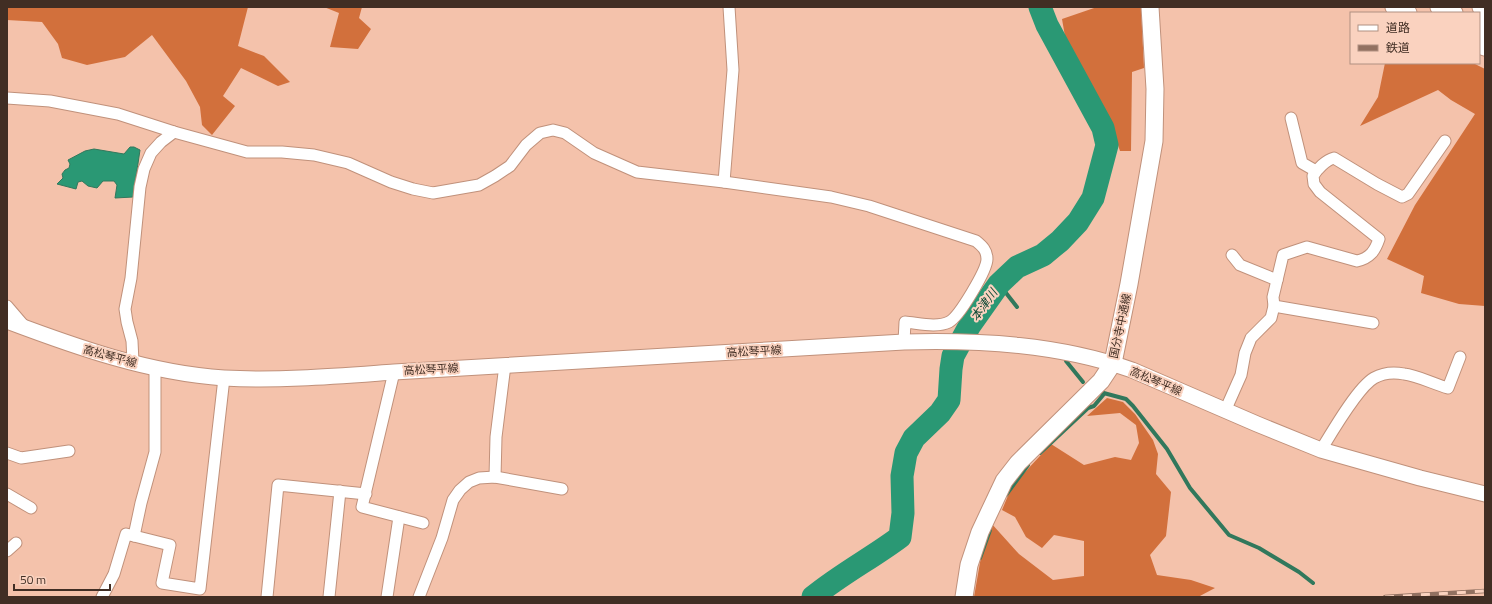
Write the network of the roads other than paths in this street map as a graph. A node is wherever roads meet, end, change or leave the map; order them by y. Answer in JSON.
{"nodes":[{"id":1,"x":729,"y":7,"type":"edge"},
{"id":2,"x":1150,"y":7,"type":"edge"},
{"id":3,"x":1395,"y":7,"type":"edge"},
{"id":4,"x":1440,"y":7,"type":"edge"},
{"id":5,"x":1482,"y":7,"type":"edge"},
{"id":6,"x":1485,"y":8,"type":"edge"},
{"id":7,"x":1405,"y":12,"type":"edge"},
{"id":8,"x":1451,"y":12,"type":"edge"},
{"id":9,"x":7,"y":98,"type":"edge"},
{"id":10,"x":1291,"y":118,"type":"dead end"},
{"id":11,"x":174,"y":132,"type":"junction"},
{"id":12,"x":1445,"y":140,"type":"dead end"},
{"id":13,"x":1316,"y":171,"type":"junction"},
{"id":14,"x":724,"y":182,"type":"junction"},
{"id":15,"x":1232,"y":255,"type":"dead end"},
{"id":16,"x":1277,"y":280,"type":"junction"},
{"id":17,"x":7,"y":306,"type":"edge"},
{"id":18,"x":1274,"y":306,"type":"junction"},
{"id":19,"x":7,"y":321,"type":"edge"},
{"id":20,"x":1373,"y":323,"type":"dead end"},
{"id":21,"x":27,"y":329,"type":"junction"},
{"id":22,"x":904,"y":342,"type":"junction"},
{"id":23,"x":1460,"y":357,"type":"dead end"},
{"id":24,"x":133,"y":362,"type":"junction"},
{"id":25,"x":1113,"y":363,"type":"junction"},
{"id":26,"x":504,"y":365,"type":"junction"},
{"id":27,"x":156,"y":368,"type":"junction"},
{"id":28,"x":394,"y":372,"type":"junction"},
{"id":29,"x":224,"y":378,"type":"junction"},
{"id":30,"x":1225,"y":411,"type":"junction"},
{"id":31,"x":1321,"y":450,"type":"junction"},
{"id":32,"x":69,"y":451,"type":"dead end"},
{"id":33,"x":7,"y":453,"type":"edge"},
{"id":34,"x":495,"y":477,"type":"junction"},
{"id":35,"x":562,"y":488,"type":"dead end"},
{"id":36,"x":340,"y":491,"type":"junction"},
{"id":37,"x":7,"y":494,"type":"edge"},
{"id":38,"x":366,"y":494,"type":"junction"},
{"id":39,"x":1485,"y":494,"type":"edge"},
{"id":40,"x":31,"y":508,"type":"dead end"},
{"id":41,"x":399,"y":517,"type":"junction"},
{"id":42,"x":423,"y":522,"type":"dead end"},
{"id":43,"x":134,"y":536,"type":"junction"},
{"id":44,"x":16,"y":543,"type":"dead end"},
{"id":45,"x":7,"y":551,"type":"edge"},
{"id":46,"x":102,"y":597,"type":"edge"},
{"id":47,"x":267,"y":597,"type":"edge"},
{"id":48,"x":329,"y":597,"type":"edge"},
{"id":49,"x":387,"y":597,"type":"edge"},
{"id":50,"x":419,"y":597,"type":"edge"},
{"id":51,"x":964,"y":597,"type":"edge"}],
"edges":[{"from":1,"to":14,"type":"street"},
{"from":2,"to":25,"type":"main road","name":"国分寺中通線"},
{"from":3,"to":7,"type":"highway"},
{"from":4,"to":8,"type":"highway"},
{"from":5,"to":6,"type":"highway"},
{"from":9,"to":11,"type":"street"},
{"from":10,"to":13,"type":"street"},
{"from":11,"to":14,"type":"street"},
{"from":11,"to":24,"type":"street"},
{"from":12,"to":13,"type":"street"},
{"from":13,"to":16,"type":"street"},
{"from":14,"to":22,"type":"street"},
{"from":15,"to":16,"type":"street"},
{"from":16,"to":18,"type":"street"},
{"from":17,"to":21,"type":"street"},
{"from":18,"to":20,"type":"street"},
{"from":18,"to":30,"type":"street"},
{"from":19,"to":21,"type":"main road","name":"高松琴平線"},
{"from":21,"to":24,"type":"main road","name":"高松琴平線"},
{"from":22,"to":25,"type":"main road","name":"高松琴平線"},
{"from":22,"to":26,"type":"main road","name":"高松琴平線"},
{"from":23,"to":31,"type":"street"},
{"from":24,"to":27,"type":"main road","name":"高松琴平線"},
{"from":25,"to":30,"type":"main road","name":"高松琴平線"},
{"from":25,"to":51,"type":"main road","name":"国分寺中通線"},
{"from":26,"to":28,"type":"main road","name":"高松琴平線"},
{"from":26,"to":34,"type":"street"},
{"from":27,"to":29,"type":"main road","name":"高松琴平線"},
{"from":27,"to":43,"type":"street"},
{"from":28,"to":29,"type":"main road","name":"高松琴平線"},
{"from":28,"to":38,"type":"street"},
{"from":29,"to":43,"type":"street"},
{"from":30,"to":31,"type":"main road","name":"高松琴平線"},
{"from":31,"to":39,"type":"main road","name":"高松琴平線"},
{"from":32,"to":33,"type":"street"},
{"from":34,"to":35,"type":"street"},
{"from":34,"to":50,"type":"street"},
{"from":36,"to":38,"type":"street"},
{"from":36,"to":47,"type":"street"},
{"from":36,"to":48,"type":"street"},
{"from":37,"to":40,"type":"street"},
{"from":38,"to":41,"type":"street"},
{"from":41,"to":42,"type":"street"},
{"from":41,"to":49,"type":"street"},
{"from":43,"to":46,"type":"street"},
{"from":44,"to":45,"type":"street"}]}
